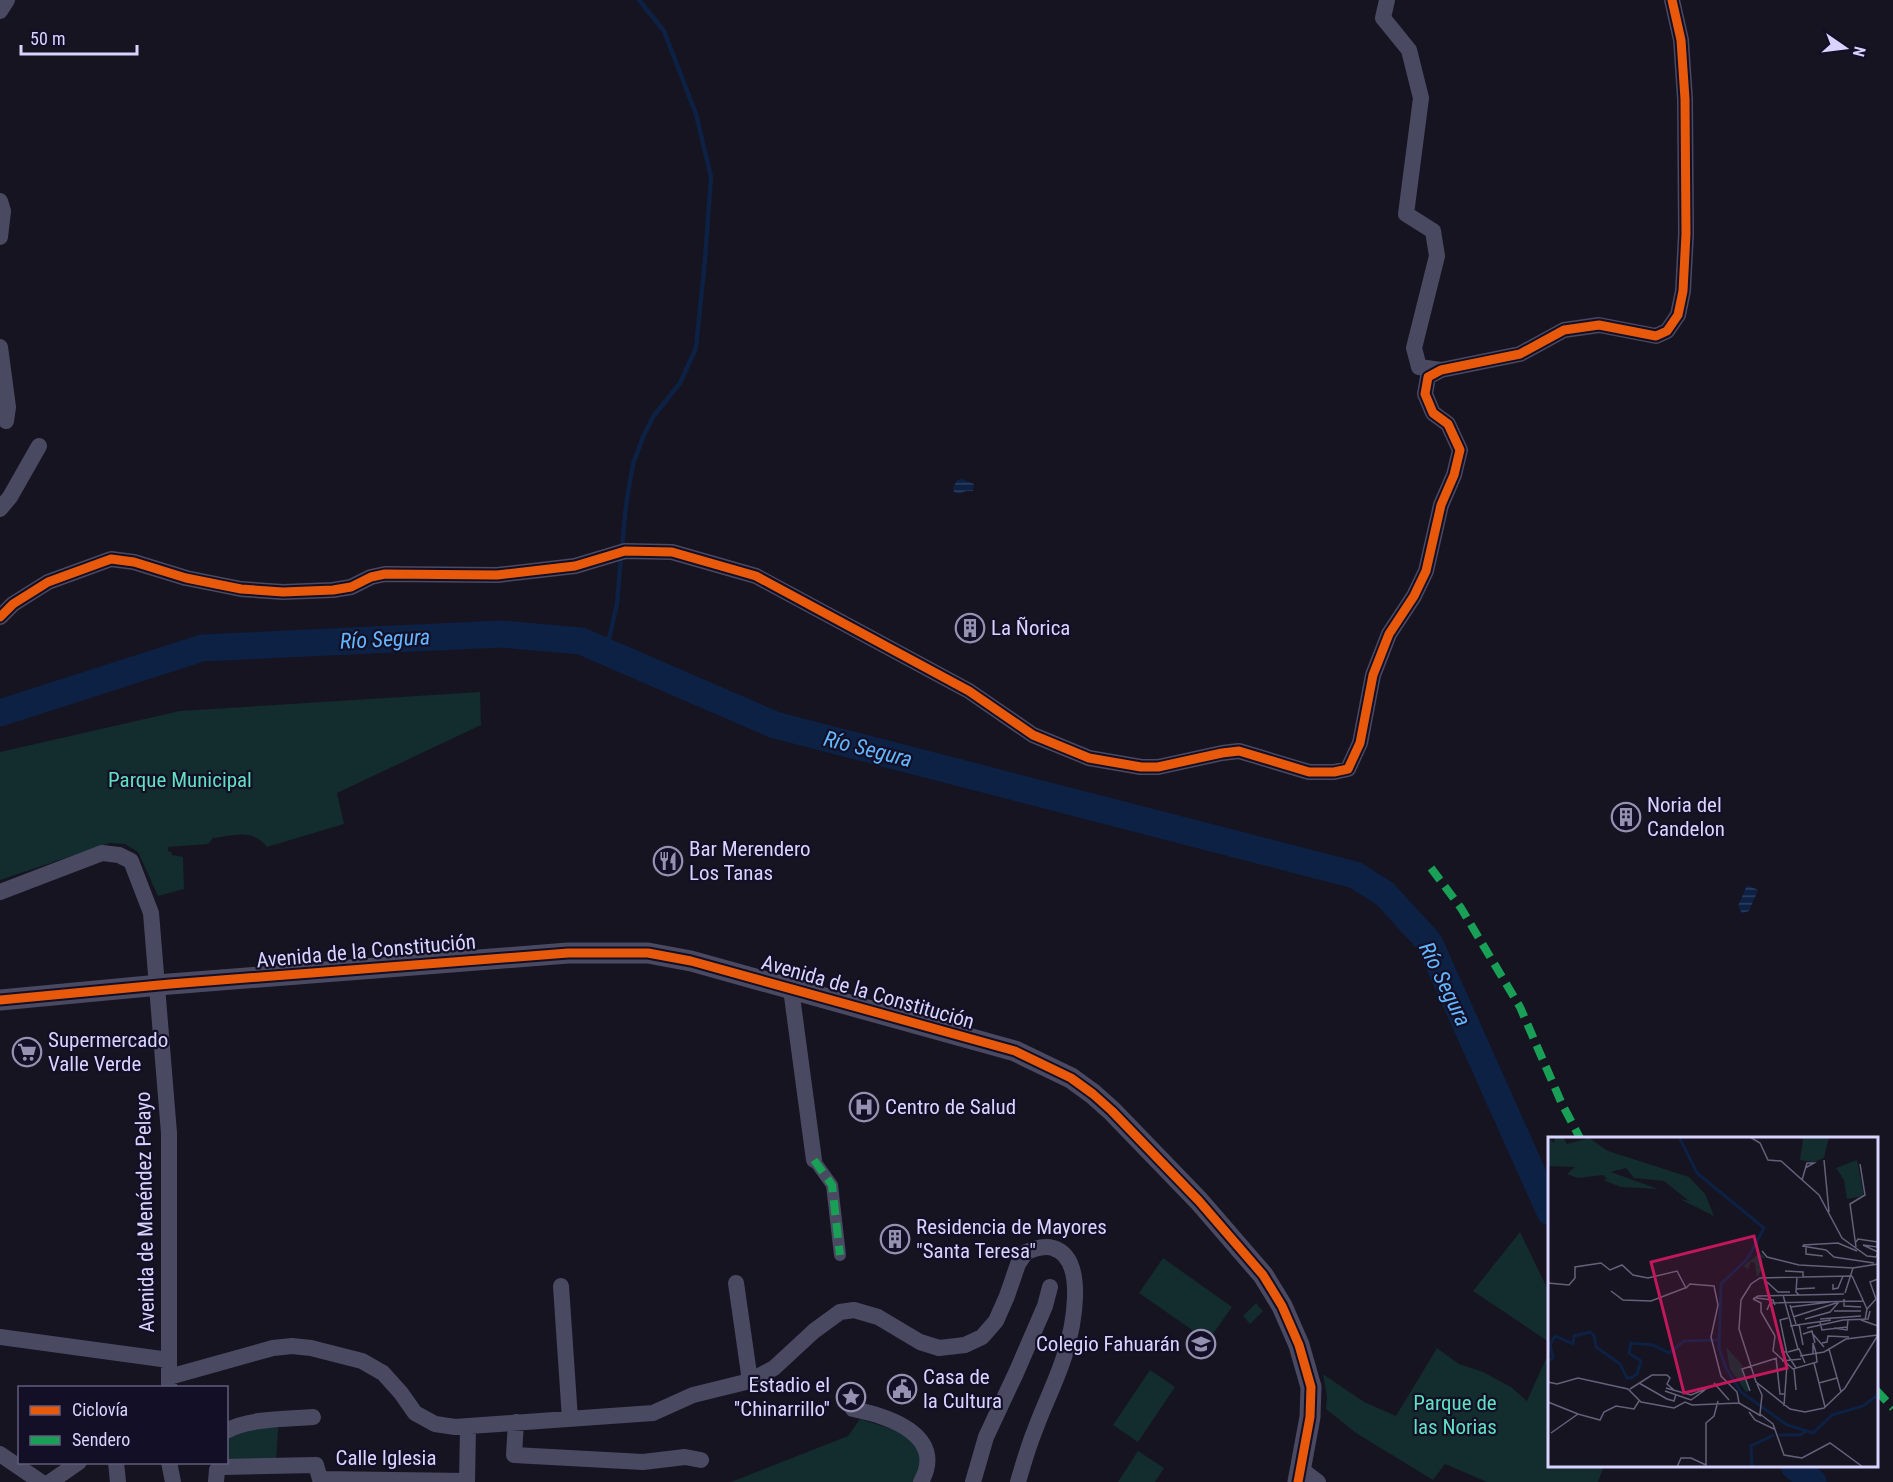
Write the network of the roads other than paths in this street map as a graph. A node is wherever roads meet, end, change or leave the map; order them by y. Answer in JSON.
{"nodes":[{"id":1,"x":7,"y":0,"type":"edge"},
{"id":2,"x":1387,"y":0,"type":"edge"},
{"id":3,"x":1672,"y":0,"type":"edge"},
{"id":4,"x":0,"y":11,"type":"edge"},
{"id":5,"x":0,"y":201,"type":"edge"},
{"id":6,"x":0,"y":237,"type":"edge"},
{"id":7,"x":0,"y":347,"type":"edge"},
{"id":8,"x":1441,"y":370,"type":"junction"},
{"id":9,"x":6,"y":421,"type":"dead end"},
{"id":10,"x":39,"y":446,"type":"dead end"},
{"id":11,"x":0,"y":509,"type":"edge"},
{"id":12,"x":0,"y":617,"type":"edge"},
{"id":13,"x":0,"y":892,"type":"edge"},
{"id":14,"x":158,"y":986,"type":"junction"},
{"id":15,"x":791,"y":989,"type":"junction"},
{"id":16,"x":0,"y":1000,"type":"edge"},
{"id":17,"x":814,"y":1160,"type":"joint"},
{"id":18,"x":840,"y":1256,"type":"dead end"},
{"id":19,"x":736,"y":1283,"type":"dead end"},
{"id":20,"x":561,"y":1286,"type":"dead end"},
{"id":21,"x":1050,"y":1287,"type":"dead end"},
{"id":22,"x":0,"y":1337,"type":"edge"},
{"id":23,"x":170,"y":1360,"type":"junction"},
{"id":24,"x":750,"y":1381,"type":"junction"},
{"id":25,"x":169,"y":1382,"type":"edge"},
{"id":26,"x":853,"y":1409,"type":"dead end"},
{"id":27,"x":313,"y":1417,"type":"dead end"},
{"id":28,"x":570,"y":1419,"type":"junction"},
{"id":29,"x":516,"y":1422,"type":"junction"},
{"id":30,"x":468,"y":1426,"type":"junction"},
{"id":31,"x":228,"y":1430,"type":"edge"},
{"id":32,"x":0,"y":1454,"type":"edge"},
{"id":33,"x":701,"y":1460,"type":"dead end"},
{"id":34,"x":76,"y":1464,"type":"edge"},
{"id":35,"x":116,"y":1464,"type":"edge"},
{"id":36,"x":169,"y":1464,"type":"edge"},
{"id":37,"x":1295,"y":1478,"type":"edge"},
{"id":38,"x":467,"y":1481,"type":"edge"},
{"id":39,"x":41,"y":1482,"type":"edge"},
{"id":40,"x":51,"y":1482,"type":"edge"},
{"id":41,"x":118,"y":1482,"type":"edge"},
{"id":42,"x":173,"y":1482,"type":"edge"},
{"id":43,"x":216,"y":1482,"type":"edge"},
{"id":44,"x":921,"y":1482,"type":"edge"},
{"id":45,"x":973,"y":1482,"type":"edge"},
{"id":46,"x":1018,"y":1482,"type":"edge"},
{"id":47,"x":1318,"y":1482,"type":"edge"}],
"edges":[{"from":1,"to":4,"type":"street"},
{"from":2,"to":8,"type":"street"},
{"from":3,"to":8,"type":"street"},
{"from":5,"to":6,"type":"street"},
{"from":7,"to":9,"type":"street"},
{"from":8,"to":12,"type":"street"},
{"from":10,"to":11,"type":"street"},
{"from":13,"to":14,"type":"street","name":"Avenida de Menéndez Pelayo"},
{"from":14,"to":15,"type":"street","name":"Avenida de la Constitución"},
{"from":14,"to":16,"type":"street","name":"Avenida de la Constitución"},
{"from":14,"to":23,"type":"street","name":"Avenida de Menéndez Pelayo"},
{"from":15,"to":17,"type":"street"},
{"from":15,"to":37,"type":"street","name":"Avenida de la Constitución"},
{"from":17,"to":18,"type":"street"},
{"from":19,"to":24,"type":"street"},
{"from":20,"to":28,"type":"street"},
{"from":21,"to":45,"type":"street"},
{"from":22,"to":23,"type":"street"},
{"from":23,"to":25,"type":"street","name":"Avenida de Menéndez Pelayo"},
{"from":24,"to":28,"type":"street","name":"Avenida de Menéndez Pelayo"},
{"from":24,"to":46,"type":"street","name":"Avenida de Menéndez Pelayo"},
{"from":25,"to":30,"type":"street","name":"Avenida de Menéndez Pelayo"},
{"from":26,"to":44,"type":"street"},
{"from":27,"to":31,"type":"street"},
{"from":28,"to":29,"type":"street","name":"Avenida de Menéndez Pelayo"},
{"from":29,"to":30,"type":"street","name":"Avenida de Menéndez Pelayo"},
{"from":29,"to":33,"type":"street"},
{"from":30,"to":38,"type":"street"},
{"from":32,"to":39,"type":"street"},
{"from":34,"to":40,"type":"street"},
{"from":35,"to":41,"type":"street"},
{"from":36,"to":42,"type":"street"},
{"from":37,"to":47,"type":"street"},
{"from":38,"to":43,"type":"street","name":"Calle Iglesia"}]}
